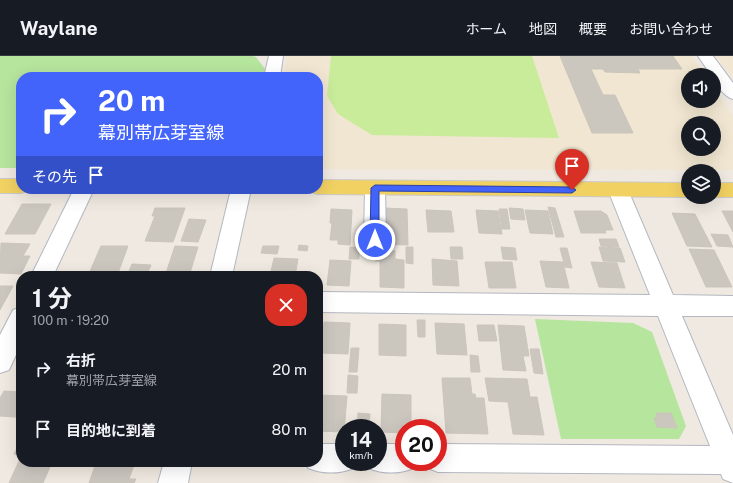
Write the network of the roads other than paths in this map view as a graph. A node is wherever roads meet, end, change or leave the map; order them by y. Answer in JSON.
{"nodes":[{"id":1,"x":276,"y":56,"type":"edge"},
{"id":2,"x":706,"y":56,"type":"edge"},
{"id":3,"x":273,"y":72,"type":"edge"},
{"id":4,"x":733,"y":94,"type":"edge"},
{"id":5,"x":0,"y":186,"type":"edge"},
{"id":6,"x":16,"y":186,"type":"edge"},
{"id":7,"x":323,"y":187,"type":"edge"},
{"id":8,"x":375,"y":188,"type":"junction"},
{"id":9,"x":618,"y":190,"type":"junction"},
{"id":10,"x":681,"y":190,"type":"edge"},
{"id":11,"x":721,"y":190,"type":"edge"},
{"id":12,"x":733,"y":190,"type":"edge"},
{"id":13,"x":82,"y":194,"type":"edge"},
{"id":14,"x":240,"y":194,"type":"edge"},
{"id":15,"x":375,"y":240,"type":"dead end"},
{"id":16,"x":44,"y":271,"type":"edge"},
{"id":17,"x":222,"y":271,"type":"edge"},
{"id":18,"x":323,"y":302,"type":"edge"},
{"id":19,"x":665,"y":305,"type":"junction"},
{"id":20,"x":733,"y":306,"type":"edge"},
{"id":21,"x":16,"y":328,"type":"edge"},
{"id":22,"x":0,"y":361,"type":"edge"},
{"id":23,"x":323,"y":458,"type":"edge"},
{"id":24,"x":335,"y":458,"type":"edge"},
{"id":25,"x":447,"y":458,"type":"edge"},
{"id":26,"x":732,"y":463,"type":"edge"},
{"id":27,"x":177,"y":467,"type":"edge"},
{"id":28,"x":173,"y":483,"type":"edge"}],
"edges":[{"from":1,"to":3,"type":"street"},
{"from":2,"to":4,"type":"street"},
{"from":5,"to":6,"type":"main road"},
{"from":7,"to":8,"type":"main road"},
{"from":8,"to":9,"type":"main road"},
{"from":8,"to":15,"type":"street"},
{"from":9,"to":10,"type":"main road"},
{"from":9,"to":19,"type":"street"},
{"from":11,"to":12,"type":"main road"},
{"from":13,"to":16,"type":"street"},
{"from":14,"to":17,"type":"street"},
{"from":18,"to":19,"type":"street"},
{"from":19,"to":20,"type":"street"},
{"from":19,"to":26,"type":"street"},
{"from":21,"to":22,"type":"street"},
{"from":23,"to":24,"type":"street"},
{"from":25,"to":26,"type":"street"},
{"from":27,"to":28,"type":"street"}]}
